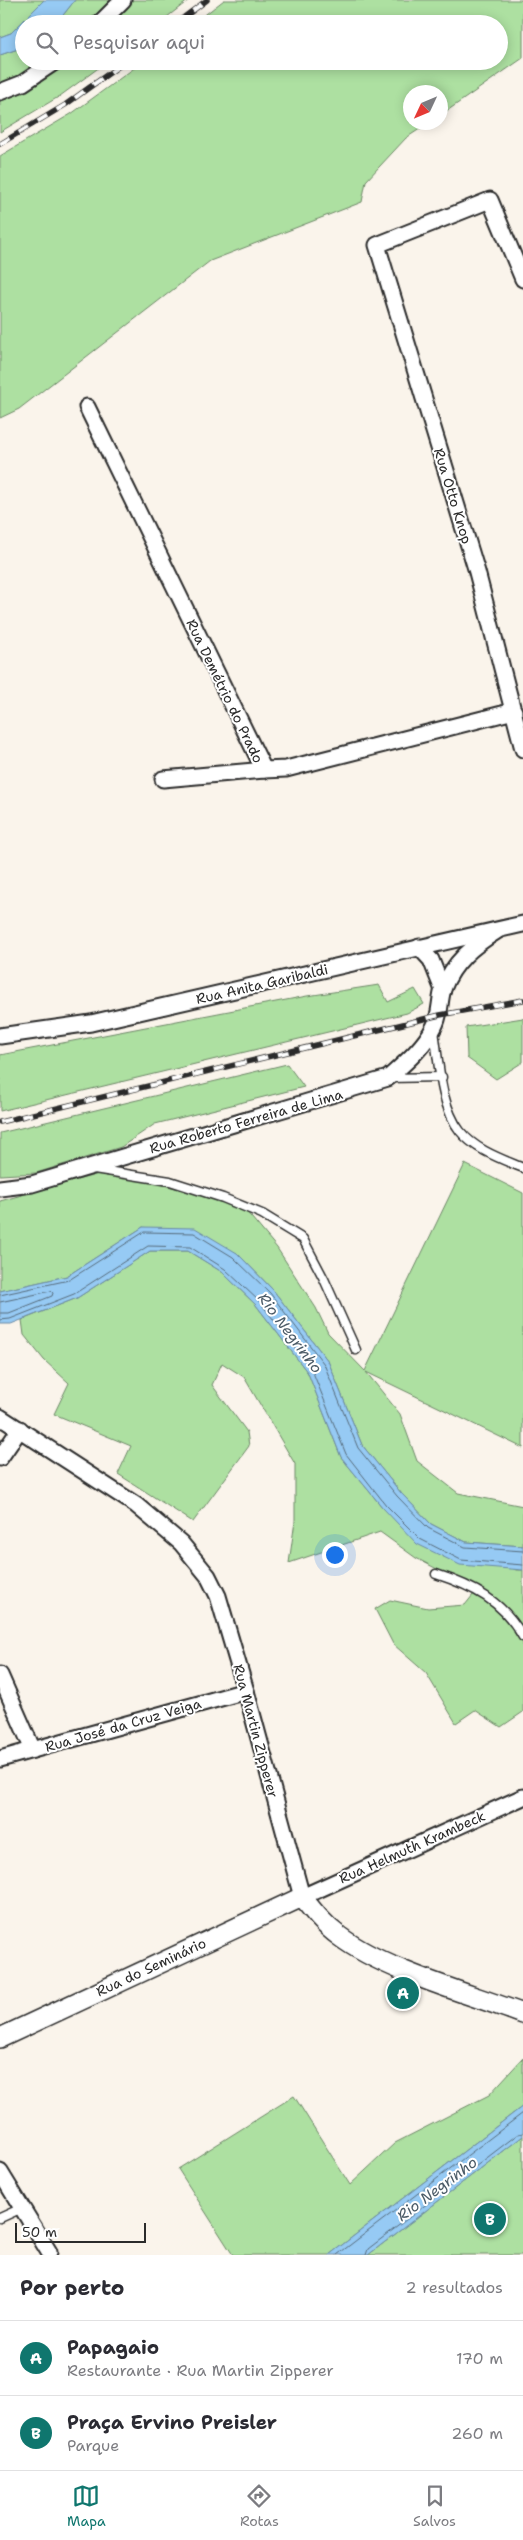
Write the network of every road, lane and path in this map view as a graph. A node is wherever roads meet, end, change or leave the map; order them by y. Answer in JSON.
{"nodes":[{"id":1,"x":123,"y":0,"type":"edge"},
{"id":2,"x":108,"y":15,"type":"edge"},
{"id":3,"x":42,"y":70,"type":"edge"},
{"id":4,"x":0,"y":92,"type":"edge"},
{"id":5,"x":523,"y":279,"type":"edge"},
{"id":6,"x":87,"y":407,"type":"dead end"},
{"id":7,"x":514,"y":711,"type":"junction"},
{"id":8,"x":523,"y":748,"type":"edge"},
{"id":9,"x":264,"y":770,"type":"junction"},
{"id":10,"x":163,"y":779,"type":"dead end"},
{"id":11,"x":523,"y":924,"type":"edge"},
{"id":12,"x":497,"y":930,"type":"junction"},
{"id":13,"x":419,"y":947,"type":"junction"},
{"id":14,"x":443,"y":990,"type":"junction"},
{"id":15,"x":433,"y":1029,"type":"junction"},
{"id":16,"x":0,"y":1036,"type":"edge"},
{"id":17,"x":442,"y":1077,"type":"junction"},
{"id":18,"x":388,"y":1078,"type":"junction"},
{"id":19,"x":85,"y":1168,"type":"junction"},
{"id":20,"x":523,"y":1168,"type":"edge"},
{"id":21,"x":0,"y":1188,"type":"edge"},
{"id":22,"x":356,"y":1350,"type":"dead end"},
{"id":23,"x":0,"y":1417,"type":"edge"},
{"id":24,"x":20,"y":1429,"type":"junction"},
{"id":25,"x":0,"y":1458,"type":"edge"},
{"id":26,"x":436,"y":1574,"type":"dead end"},
{"id":27,"x":523,"y":1636,"type":"edge"},
{"id":28,"x":0,"y":1675,"type":"edge"},
{"id":29,"x":246,"y":1691,"type":"junction"},
{"id":30,"x":33,"y":1750,"type":"junction"},
{"id":31,"x":0,"y":1759,"type":"edge"},
{"id":32,"x":523,"y":1797,"type":"edge"},
{"id":33,"x":302,"y":1897,"type":"junction"},
{"id":34,"x":523,"y":2014,"type":"edge"},
{"id":35,"x":0,"y":2038,"type":"edge"},
{"id":36,"x":0,"y":2172,"type":"edge"},
{"id":37,"x":22,"y":2208,"type":"junction"},
{"id":38,"x":0,"y":2218,"type":"edge"},
{"id":39,"x":49,"y":2252,"type":"dead end"}],
"edges":[{"from":1,"to":2,"type":"street"},
{"from":3,"to":4,"type":"street"},
{"from":5,"to":7,"type":"street","name":"Rua Otto Knop"},
{"from":6,"to":9,"type":"street","name":"Rua Demétrio do Prado"},
{"from":7,"to":8,"type":"street","name":"Rua Otto Knop"},
{"from":7,"to":9,"type":"street","name":"Rua Demétrio do Prado"},
{"from":9,"to":10,"type":"street"},
{"from":11,"to":12,"type":"street","name":"Rua Anita Garibaldi"},
{"from":12,"to":13,"type":"street","name":"Rua Anita Garibaldi"},
{"from":12,"to":14,"type":"street","name":"Rua Roberto Ferreira de Lima"},
{"from":13,"to":14,"type":"street","name":"Rua Roberto Ferreira de Lima"},
{"from":13,"to":16,"type":"street","name":"Rua Anita Garibaldi"},
{"from":14,"to":15,"type":"street","name":"Rua Roberto Ferreira de Lima"},
{"from":15,"to":17,"type":"lane"},
{"from":15,"to":18,"type":"street","name":"Rua Roberto Ferreira de Lima"},
{"from":17,"to":18,"type":"lane"},
{"from":17,"to":20,"type":"lane"},
{"from":18,"to":19,"type":"street","name":"Rua Roberto Ferreira de Lima"},
{"from":19,"to":21,"type":"street","name":"Rua Roberto Ferreira de Lima"},
{"from":19,"to":22,"type":"lane"},
{"from":23,"to":24,"type":"street","name":"Rua Martin Zipperer"},
{"from":24,"to":25,"type":"street"},
{"from":24,"to":29,"type":"street","name":"Rua Martin Zipperer"},
{"from":26,"to":27,"type":"lane"},
{"from":28,"to":30,"type":"street"},
{"from":29,"to":30,"type":"street","name":"Rua José da Cruz Veiga"},
{"from":29,"to":33,"type":"street","name":"Rua Martin Zipperer"},
{"from":30,"to":31,"type":"street","name":"Rua José da Cruz Veiga"},
{"from":32,"to":33,"type":"street","name":"Rua Helmuth Krambeck"},
{"from":33,"to":34,"type":"street","name":"Rua Martin Zipperer"},
{"from":33,"to":35,"type":"street","name":"Rua do Seminário"},
{"from":36,"to":37,"type":"street"},
{"from":37,"to":38,"type":"lane"},
{"from":37,"to":39,"type":"street"}]}
